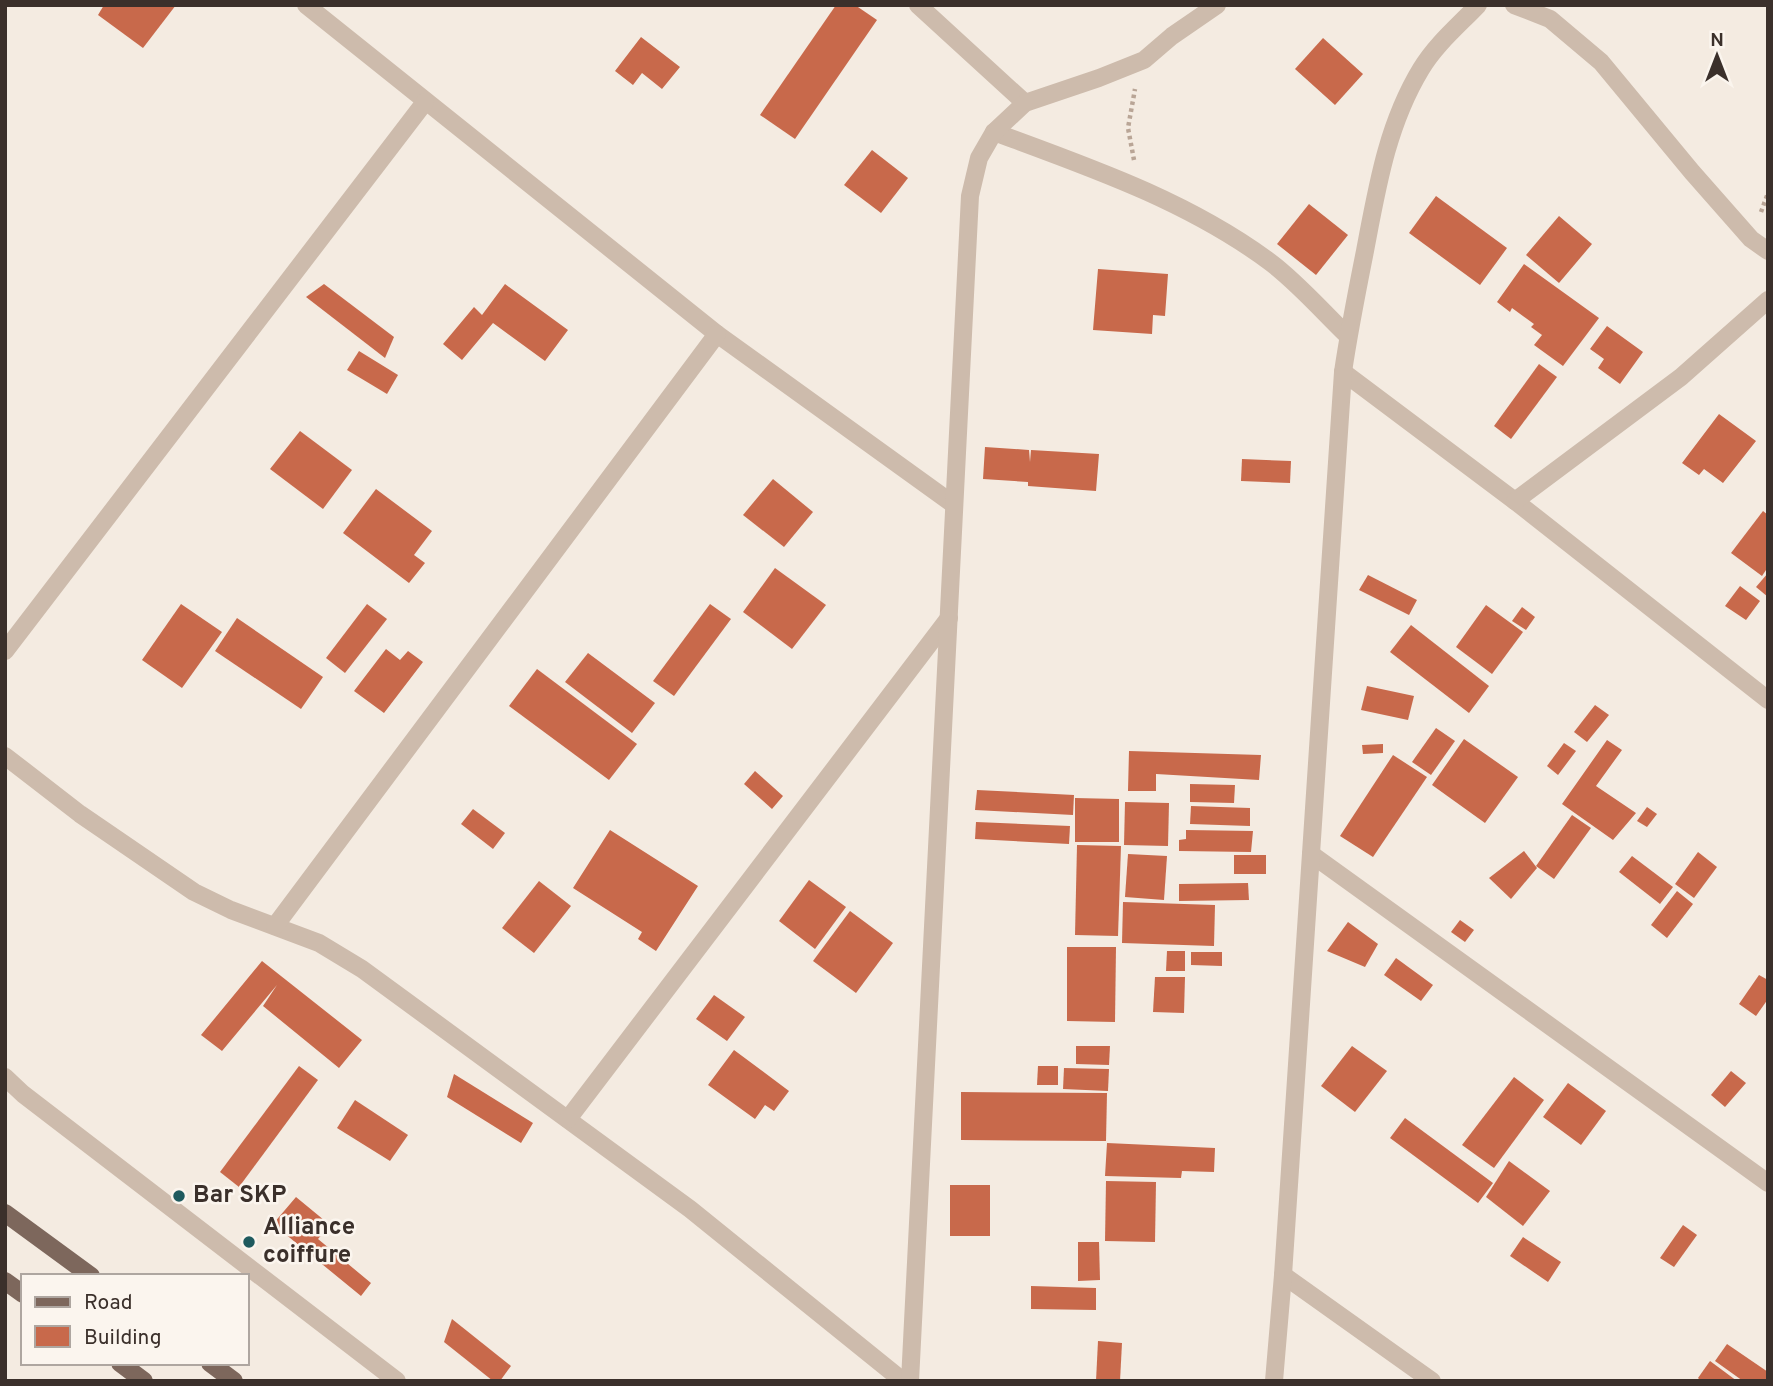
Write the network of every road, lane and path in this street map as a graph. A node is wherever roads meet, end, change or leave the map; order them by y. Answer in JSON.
{"nodes":[{"id":1,"x":306,"y":5,"type":"edge"},
{"id":2,"x":918,"y":5,"type":"edge"},
{"id":3,"x":1217,"y":5,"type":"edge"},
{"id":4,"x":1478,"y":5,"type":"edge"},
{"id":5,"x":1514,"y":5,"type":"edge"},
{"id":6,"x":1144,"y":60,"type":"junction"},
{"id":7,"x":425,"y":102,"type":"junction"},
{"id":8,"x":1025,"y":103,"type":"junction"},
{"id":9,"x":994,"y":132,"type":"junction"},
{"id":10,"x":1146,"y":190,"type":"junction"},
{"id":11,"x":1768,"y":251,"type":"edge"},
{"id":12,"x":1768,"y":300,"type":"edge"},
{"id":13,"x":717,"y":334,"type":"junction"},
{"id":14,"x":1348,"y":336,"type":"junction"},
{"id":15,"x":1343,"y":372,"type":"junction"},
{"id":16,"x":1515,"y":501,"type":"junction"},
{"id":17,"x":953,"y":504,"type":"junction"},
{"id":18,"x":949,"y":618,"type":"junction"},
{"id":19,"x":5,"y":651,"type":"edge"},
{"id":20,"x":1768,"y":699,"type":"edge"},
{"id":21,"x":5,"y":756,"type":"edge"},
{"id":22,"x":1311,"y":854,"type":"junction"},
{"id":23,"x":275,"y":926,"type":"junction"},
{"id":24,"x":5,"y":1077,"type":"edge"},
{"id":25,"x":568,"y":1119,"type":"junction"},
{"id":26,"x":1768,"y":1183,"type":"edge"},
{"id":27,"x":5,"y":1213,"type":"edge"},
{"id":28,"x":88,"y":1274,"type":"edge"},
{"id":29,"x":1283,"y":1275,"type":"junction"},
{"id":30,"x":5,"y":1281,"type":"edge"},
{"id":31,"x":21,"y":1293,"type":"edge"},
{"id":32,"x":123,"y":1365,"type":"edge"},
{"id":33,"x":213,"y":1365,"type":"edge"},
{"id":34,"x":144,"y":1381,"type":"edge"},
{"id":35,"x":234,"y":1381,"type":"edge"},
{"id":36,"x":397,"y":1381,"type":"edge"},
{"id":37,"x":903,"y":1381,"type":"edge"},
{"id":38,"x":910,"y":1381,"type":"edge"},
{"id":39,"x":1274,"y":1381,"type":"edge"},
{"id":40,"x":1432,"y":1381,"type":"edge"}],
"edges":[{"from":1,"to":7,"type":"street"},
{"from":2,"to":8,"type":"street"},
{"from":3,"to":6,"type":"street"},
{"from":4,"to":14,"type":"street"},
{"from":5,"to":11,"type":"street"},
{"from":6,"to":8,"type":"street"},
{"from":6,"to":10,"type":"path"},
{"from":7,"to":13,"type":"street"},
{"from":7,"to":19,"type":"street"},
{"from":8,"to":9,"type":"street"},
{"from":9,"to":10,"type":"street"},
{"from":9,"to":17,"type":"street"},
{"from":10,"to":14,"type":"street"},
{"from":12,"to":16,"type":"street"},
{"from":13,"to":17,"type":"street"},
{"from":13,"to":23,"type":"street"},
{"from":14,"to":15,"type":"street"},
{"from":15,"to":16,"type":"street"},
{"from":15,"to":22,"type":"street"},
{"from":16,"to":20,"type":"street"},
{"from":17,"to":18,"type":"street"},
{"from":18,"to":25,"type":"street"},
{"from":18,"to":38,"type":"street"},
{"from":21,"to":23,"type":"street"},
{"from":22,"to":26,"type":"street"},
{"from":22,"to":29,"type":"street"},
{"from":23,"to":25,"type":"street"},
{"from":24,"to":36,"type":"street"},
{"from":25,"to":37,"type":"street"},
{"from":27,"to":28,"type":"main road"},
{"from":29,"to":39,"type":"street"},
{"from":29,"to":40,"type":"street"},
{"from":30,"to":31,"type":"main road"},
{"from":32,"to":34,"type":"main road"},
{"from":33,"to":35,"type":"main road"}]}
